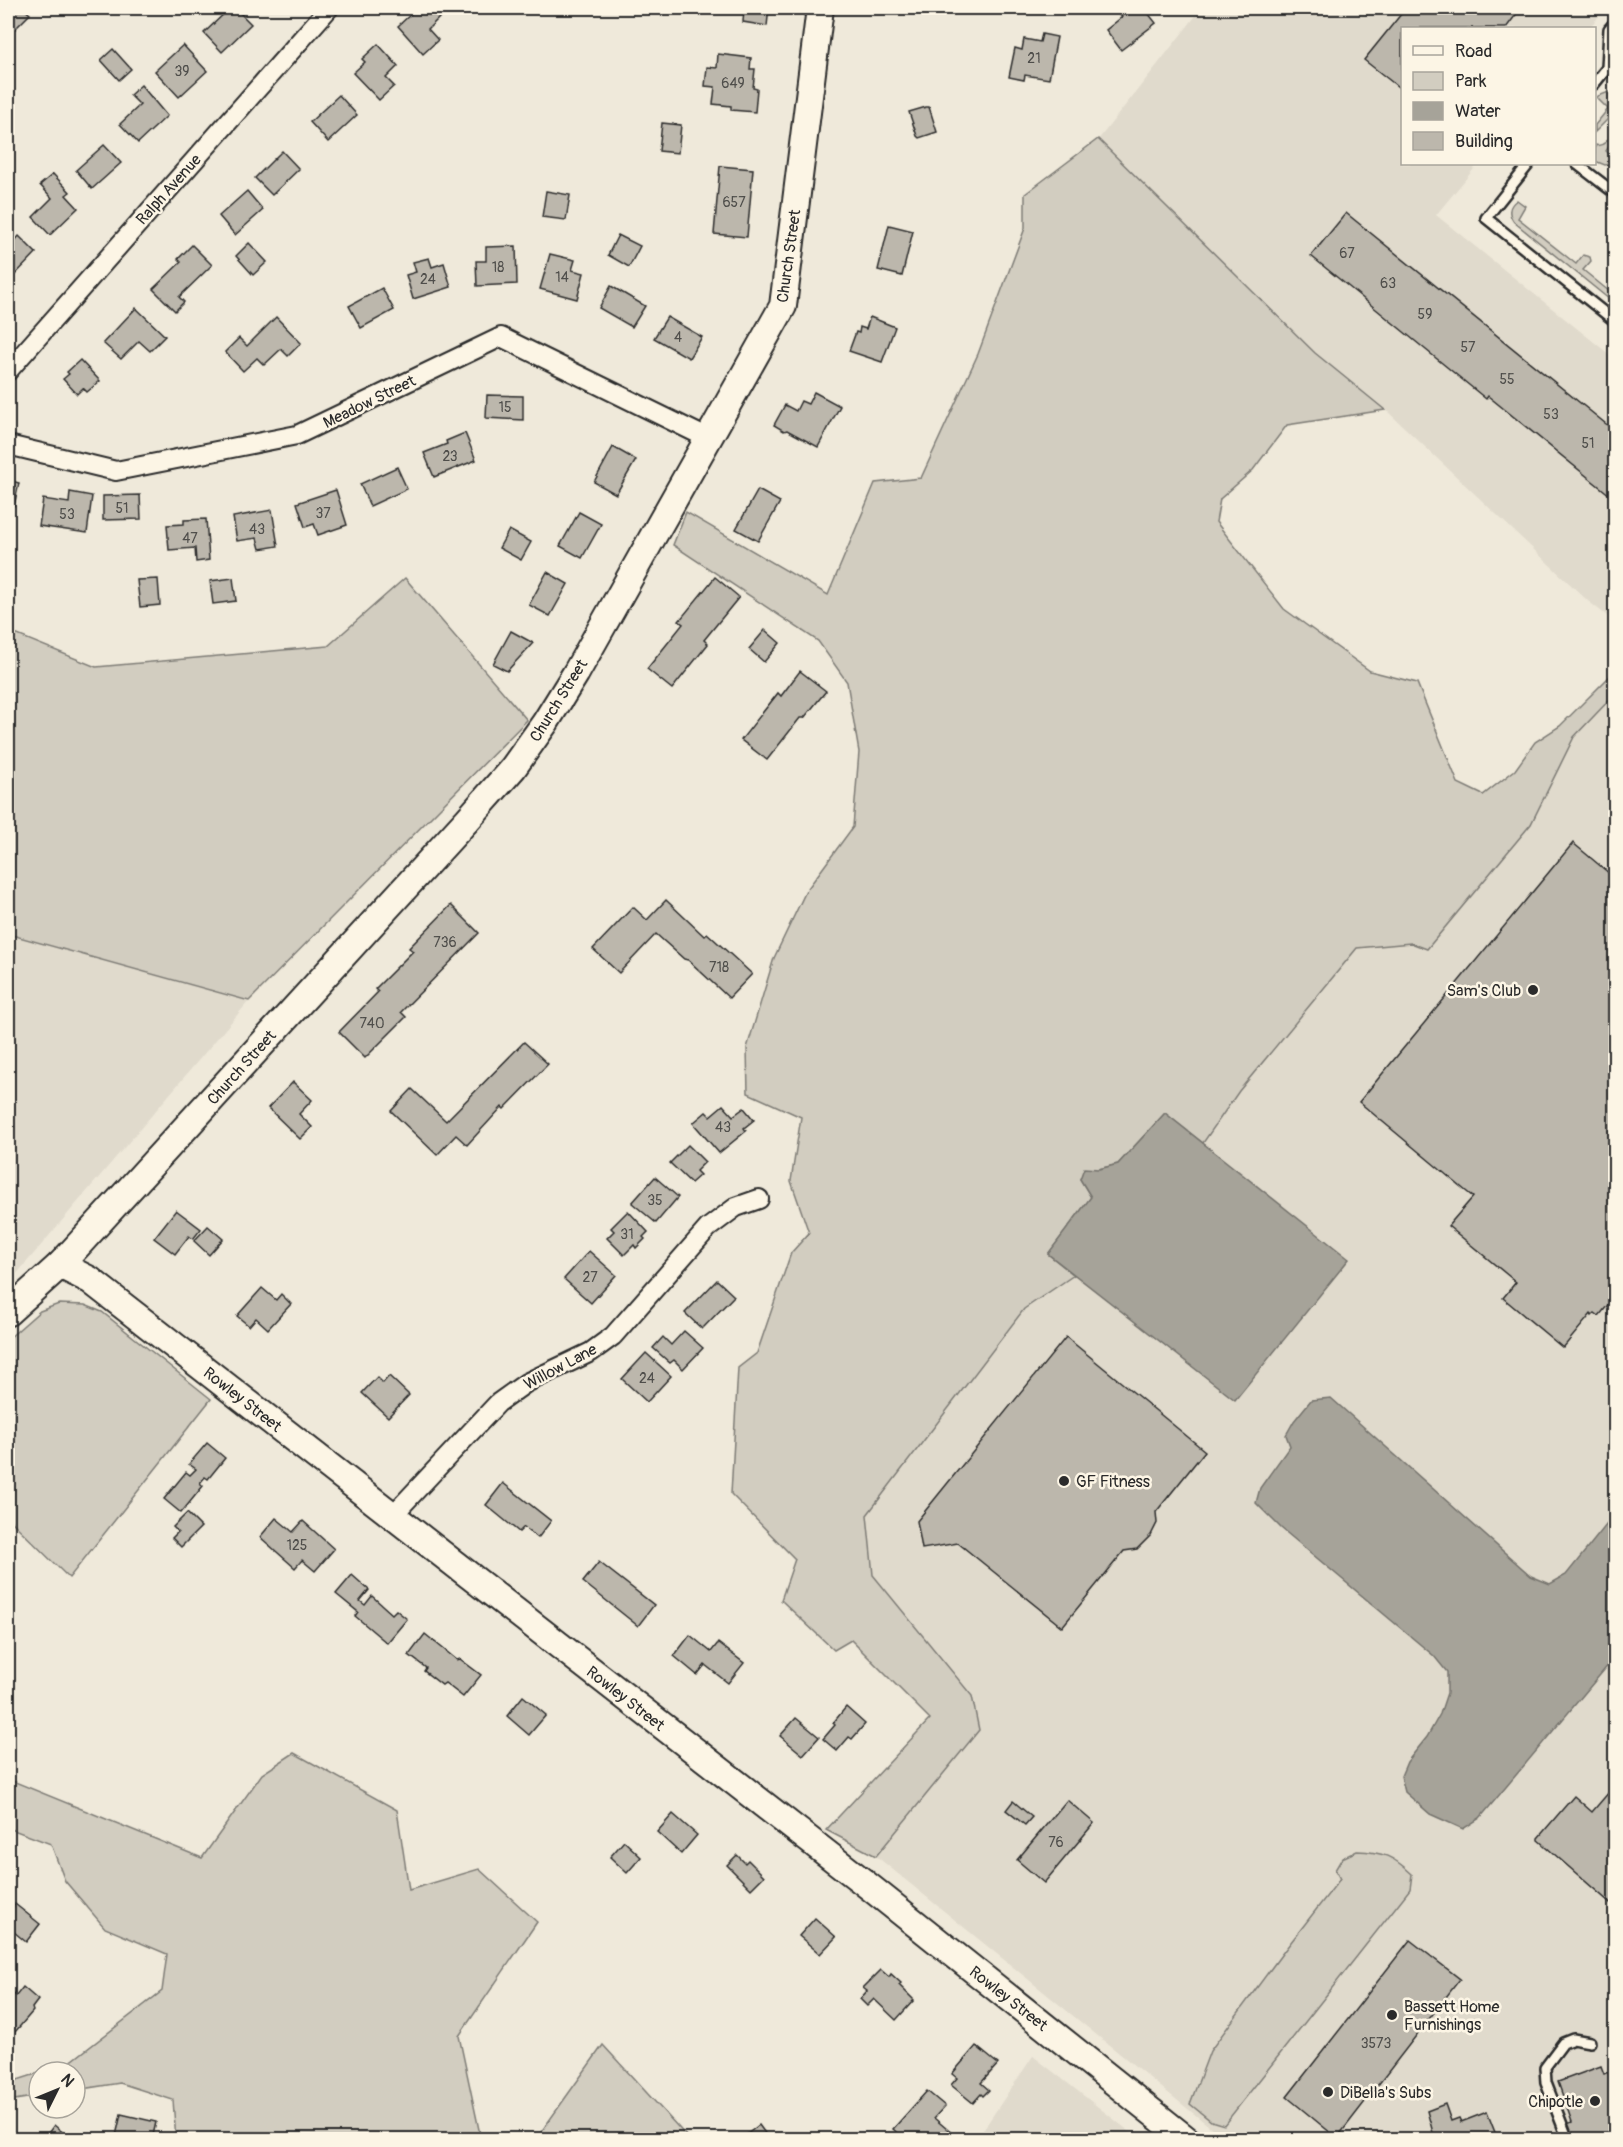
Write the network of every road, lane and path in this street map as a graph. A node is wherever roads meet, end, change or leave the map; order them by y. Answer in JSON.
{"nodes":[{"id":1,"x":329,"y":8,"type":"edge"},
{"id":2,"x":820,"y":8,"type":"edge"},
{"id":3,"x":1616,"y":21,"type":"edge"},
{"id":4,"x":1607,"y":68,"type":"junction"},
{"id":5,"x":1616,"y":75,"type":"edge"},
{"id":6,"x":1596,"y":82,"type":"edge"},
{"id":7,"x":1528,"y":165,"type":"edge"},
{"id":8,"x":1578,"y":165,"type":"edge"},
{"id":9,"x":1613,"y":188,"type":"edge"},
{"id":10,"x":1616,"y":322,"type":"edge"},
{"id":11,"x":8,"y":371,"type":"edge"},
{"id":12,"x":707,"y":438,"type":"junction"},
{"id":13,"x":8,"y":445,"type":"edge"},
{"id":14,"x":759,"y":1199,"type":"dead end"},
{"id":15,"x":60,"y":1265,"type":"junction"},
{"id":16,"x":8,"y":1312,"type":"edge"},
{"id":17,"x":392,"y":1516,"type":"junction"},
{"id":18,"x":1590,"y":2042,"type":"dead end"},
{"id":19,"x":1187,"y":2139,"type":"edge"},
{"id":20,"x":1568,"y":2139,"type":"edge"}],
"edges":[{"from":1,"to":11,"type":"street","name":"Ralph Avenue"},
{"from":2,"to":12,"type":"street","name":"Church Street"},
{"from":3,"to":4,"type":"lane"},
{"from":4,"to":5,"type":"lane"},
{"from":4,"to":6,"type":"lane"},
{"from":7,"to":10,"type":"lane"},
{"from":8,"to":9,"type":"lane"},
{"from":12,"to":13,"type":"street","name":"Meadow Street"},
{"from":12,"to":15,"type":"street","name":"Church Street"},
{"from":14,"to":17,"type":"street","name":"Willow Lane"},
{"from":15,"to":16,"type":"street","name":"Church Street"},
{"from":15,"to":17,"type":"street","name":"Rowley Street"},
{"from":17,"to":19,"type":"street","name":"Rowley Street"},
{"from":18,"to":20,"type":"lane"}]}
